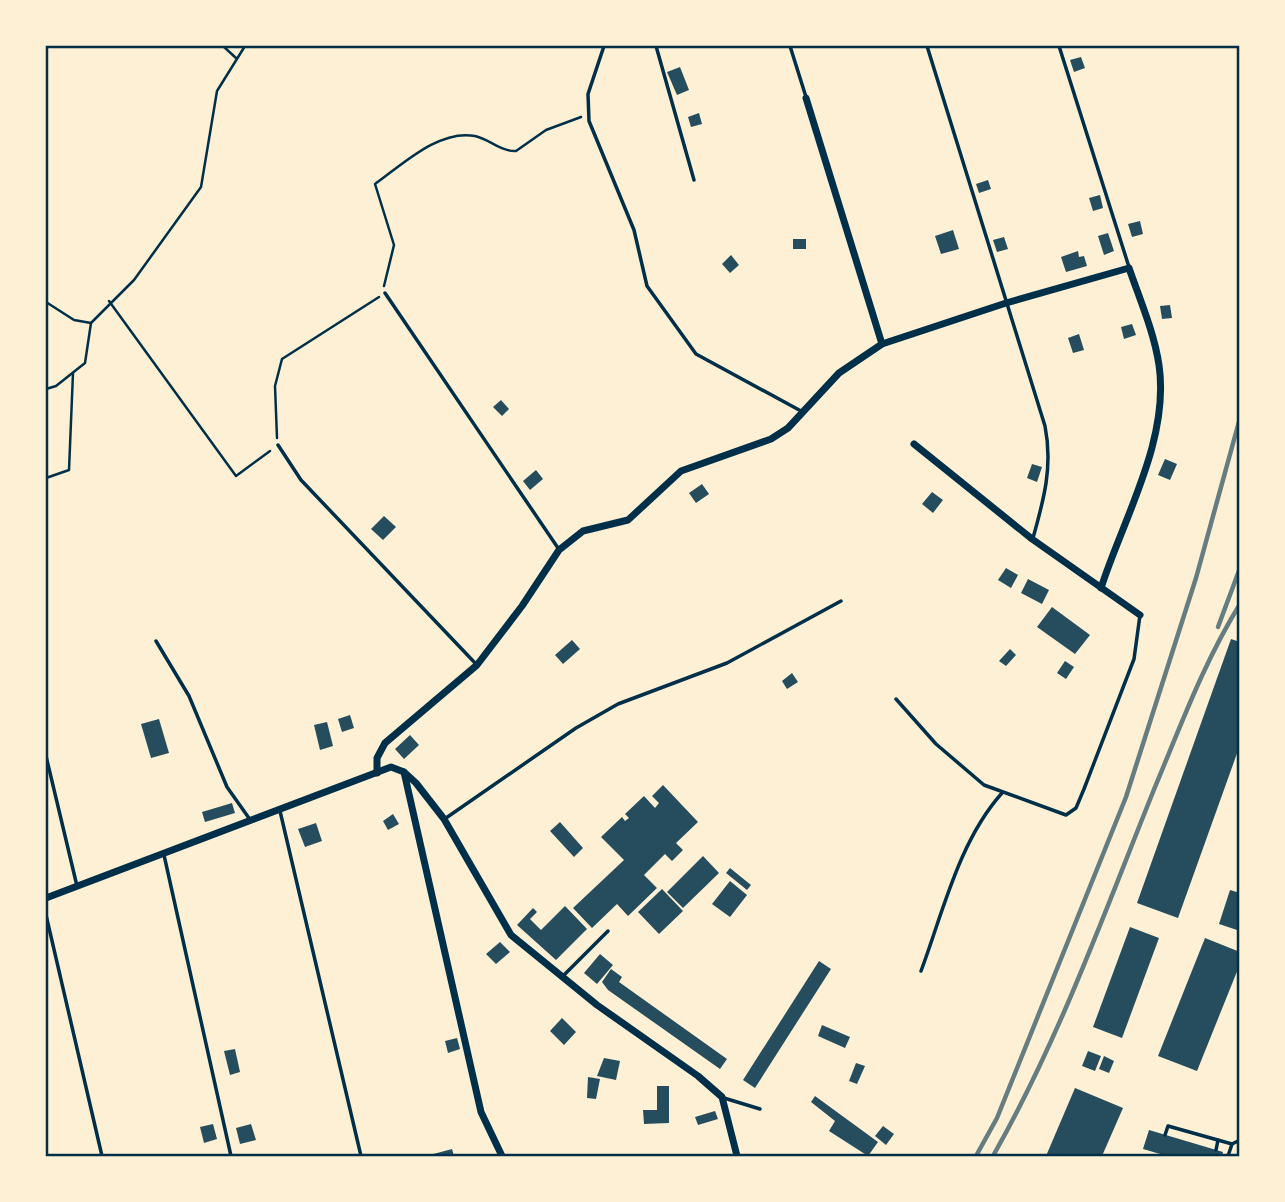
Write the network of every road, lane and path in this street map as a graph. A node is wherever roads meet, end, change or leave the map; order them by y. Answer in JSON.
{"nodes":[{"id":1,"x":223,"y":46,"type":"edge"},
{"id":2,"x":245,"y":46,"type":"edge"},
{"id":3,"x":604,"y":46,"type":"edge"},
{"id":4,"x":656,"y":46,"type":"edge"},
{"id":5,"x":790,"y":46,"type":"edge"},
{"id":6,"x":928,"y":46,"type":"edge"},
{"id":7,"x":1059,"y":46,"type":"edge"},
{"id":8,"x":236,"y":58,"type":"junction"},
{"id":9,"x":806,"y":98,"type":"joint"},
{"id":10,"x":588,"y":114,"type":"junction"},
{"id":11,"x":694,"y":180,"type":"dead end"},
{"id":12,"x":1129,"y":268,"type":"junction"},
{"id":13,"x":385,"y":293,"type":"junction"},
{"id":14,"x":109,"y":301,"type":"junction"},
{"id":15,"x":46,"y":302,"type":"edge"},
{"id":16,"x":1006,"y":303,"type":"junction"},
{"id":17,"x":91,"y":323,"type":"junction"},
{"id":18,"x":882,"y":344,"type":"junction"},
{"id":19,"x":73,"y":373,"type":"junction"},
{"id":20,"x":46,"y":389,"type":"edge"},
{"id":21,"x":803,"y":413,"type":"junction"},
{"id":22,"x":914,"y":444,"type":"dead end"},
{"id":23,"x":278,"y":445,"type":"junction"},
{"id":24,"x":46,"y":478,"type":"edge"},
{"id":25,"x":1032,"y":539,"type":"junction"},
{"id":26,"x":559,"y":550,"type":"junction"},
{"id":27,"x":1101,"y":588,"type":"junction"},
{"id":28,"x":841,"y":601,"type":"dead end"},
{"id":29,"x":1140,"y":615,"type":"joint"},
{"id":30,"x":156,"y":641,"type":"dead end"},
{"id":31,"x":477,"y":665,"type":"junction"},
{"id":32,"x":896,"y":699,"type":"dead end"},
{"id":33,"x":46,"y":756,"type":"edge"},
{"id":34,"x":377,"y":772,"type":"junction"},
{"id":35,"x":404,"y":772,"type":"junction"},
{"id":36,"x":1002,"y":793,"type":"junction"},
{"id":37,"x":280,"y":811,"type":"junction"},
{"id":38,"x":444,"y":820,"type":"junction"},
{"id":39,"x":252,"y":822,"type":"junction"},
{"id":40,"x":163,"y":855,"type":"junction"},
{"id":41,"x":77,"y":888,"type":"junction"},
{"id":42,"x":46,"y":898,"type":"edge"},
{"id":43,"x":46,"y":915,"type":"edge"},
{"id":44,"x":608,"y":931,"type":"dead end"},
{"id":45,"x":921,"y":971,"type":"dead end"},
{"id":46,"x":561,"y":977,"type":"junction"},
{"id":47,"x":722,"y":1097,"type":"junction"},
{"id":48,"x":760,"y":1108,"type":"dead end"},
{"id":49,"x":1165,"y":1135,"type":"dead end"},
{"id":50,"x":1218,"y":1140,"type":"junction"},
{"id":51,"x":1240,"y":1140,"type":"edge"},
{"id":52,"x":1232,"y":1144,"type":"junction"},
{"id":53,"x":1216,"y":1150,"type":"dead end"},
{"id":54,"x":103,"y":1157,"type":"edge"},
{"id":55,"x":231,"y":1157,"type":"edge"},
{"id":56,"x":360,"y":1157,"type":"edge"},
{"id":57,"x":502,"y":1157,"type":"edge"},
{"id":58,"x":737,"y":1157,"type":"edge"},
{"id":59,"x":1228,"y":1157,"type":"edge"}],
"edges":[{"from":1,"to":8,"type":"path"},
{"from":2,"to":8,"type":"path"},
{"from":3,"to":10,"type":"lane"},
{"from":4,"to":11,"type":"lane"},
{"from":5,"to":9,"type":"lane"},
{"from":6,"to":16,"type":"lane"},
{"from":7,"to":12,"type":"lane"},
{"from":8,"to":14,"type":"path"},
{"from":9,"to":18,"type":"street"},
{"from":10,"to":13,"type":"path"},
{"from":10,"to":21,"type":"lane"},
{"from":12,"to":16,"type":"street"},
{"from":12,"to":27,"type":"street"},
{"from":13,"to":23,"type":"path"},
{"from":13,"to":26,"type":"lane"},
{"from":14,"to":17,"type":"path"},
{"from":14,"to":23,"type":"path"},
{"from":15,"to":17,"type":"path"},
{"from":16,"to":18,"type":"street"},
{"from":16,"to":25,"type":"lane"},
{"from":17,"to":19,"type":"path"},
{"from":18,"to":21,"type":"street"},
{"from":19,"to":20,"type":"path"},
{"from":19,"to":24,"type":"path"},
{"from":21,"to":26,"type":"street"},
{"from":22,"to":25,"type":"street"},
{"from":23,"to":31,"type":"lane"},
{"from":25,"to":27,"type":"street"},
{"from":26,"to":31,"type":"street"},
{"from":27,"to":29,"type":"street"},
{"from":28,"to":38,"type":"lane"},
{"from":29,"to":36,"type":"lane"},
{"from":30,"to":39,"type":"lane"},
{"from":31,"to":34,"type":"street"},
{"from":32,"to":36,"type":"lane"},
{"from":33,"to":41,"type":"lane"},
{"from":34,"to":35,"type":"street"},
{"from":34,"to":37,"type":"street"},
{"from":35,"to":38,"type":"street"},
{"from":35,"to":57,"type":"street"},
{"from":36,"to":45,"type":"lane"},
{"from":37,"to":39,"type":"street"},
{"from":37,"to":56,"type":"lane"},
{"from":38,"to":46,"type":"street"},
{"from":39,"to":40,"type":"street"},
{"from":40,"to":41,"type":"street"},
{"from":40,"to":55,"type":"lane"},
{"from":41,"to":42,"type":"street"},
{"from":43,"to":54,"type":"lane"},
{"from":44,"to":46,"type":"lane"},
{"from":46,"to":47,"type":"street"},
{"from":47,"to":48,"type":"lane"},
{"from":47,"to":58,"type":"street"},
{"from":49,"to":50,"type":"lane"},
{"from":50,"to":52,"type":"lane"},
{"from":50,"to":53,"type":"lane"},
{"from":51,"to":52,"type":"lane"},
{"from":52,"to":59,"type":"lane"}]}
